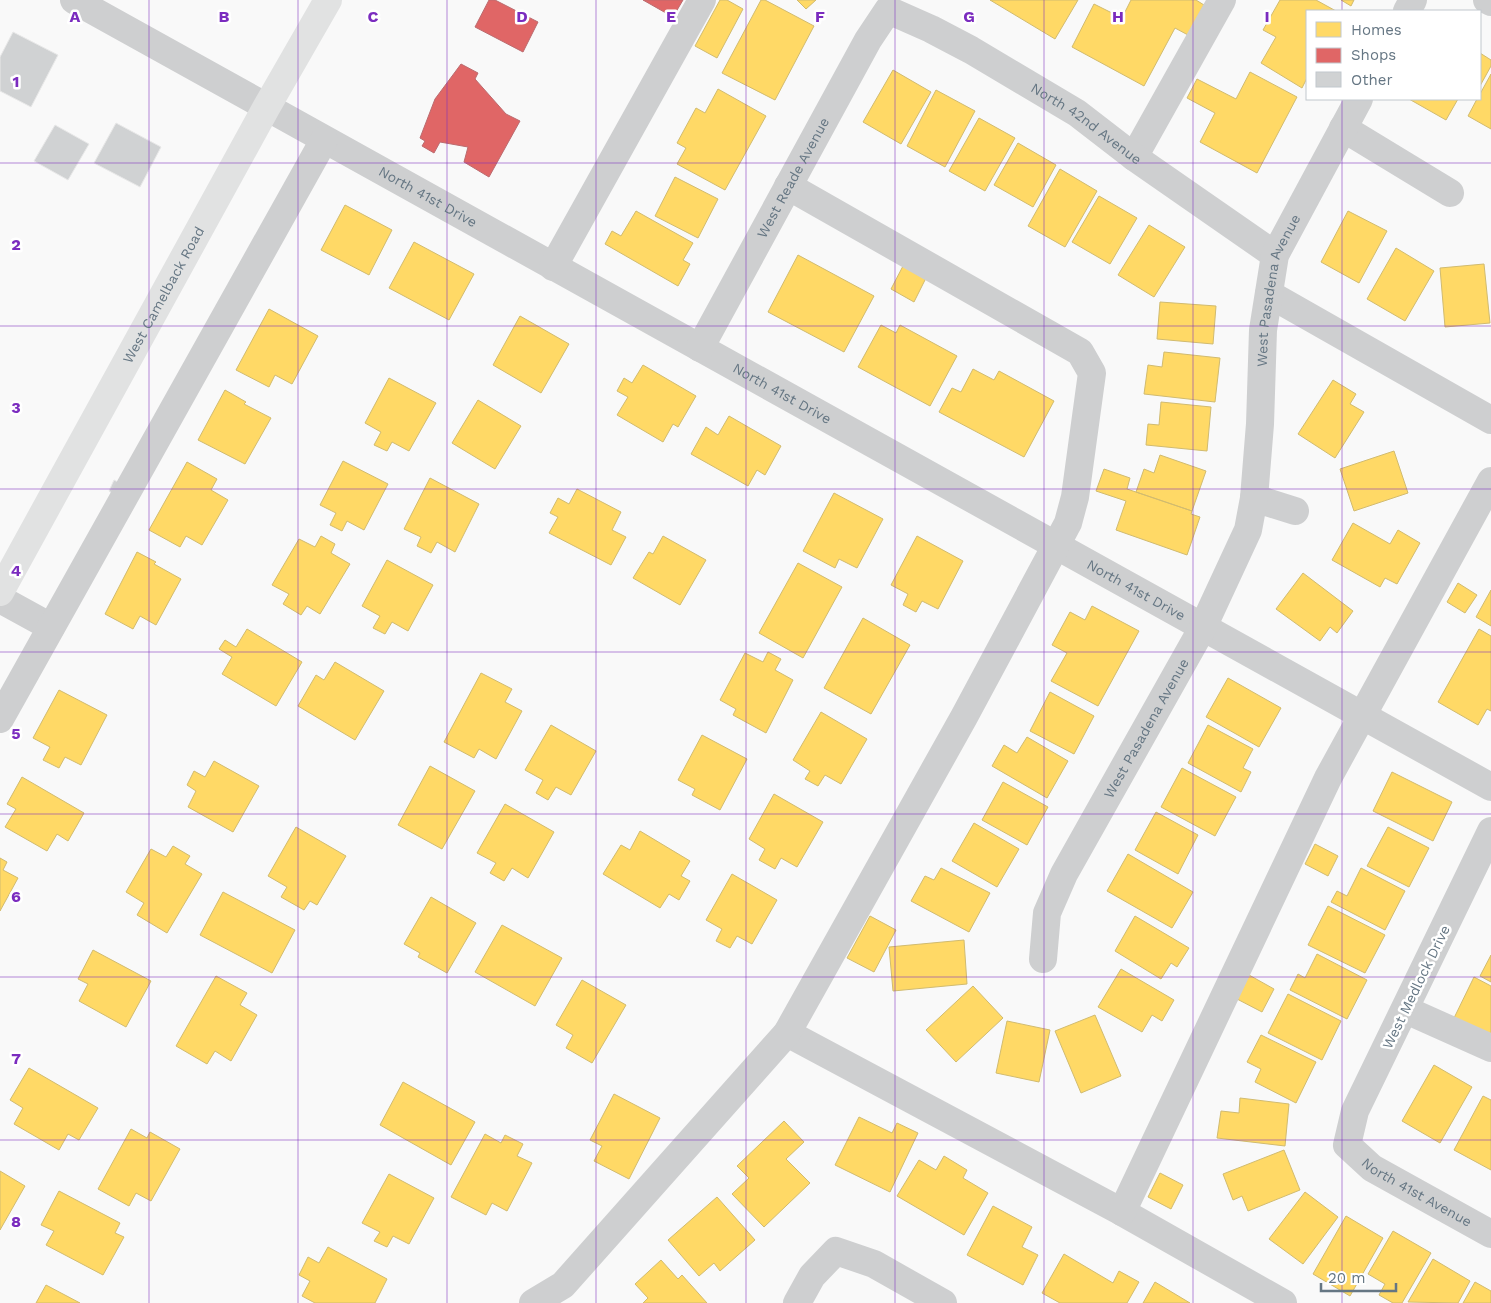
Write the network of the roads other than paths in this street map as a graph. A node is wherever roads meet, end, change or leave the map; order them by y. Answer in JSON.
{"nodes":[{"id":1,"x":74,"y":0,"type":"edge"},
{"id":2,"x":328,"y":0,"type":"edge"},
{"id":3,"x":702,"y":0,"type":"edge"},
{"id":4,"x":1222,"y":0,"type":"edge"},
{"id":5,"x":1487,"y":0,"type":"edge"},
{"id":6,"x":1491,"y":2,"type":"edge"},
{"id":7,"x":888,"y":10,"type":"joint"},
{"id":8,"x":1357,"y":100,"type":"edge"},
{"id":9,"x":266,"y":108,"type":"junction"},
{"id":10,"x":1342,"y":128,"type":"junction"},
{"id":11,"x":324,"y":140,"type":"junction"},
{"id":12,"x":1134,"y":157,"type":"junction"},
{"id":13,"x":788,"y":186,"type":"junction"},
{"id":14,"x":1450,"y":193,"type":"dead end"},
{"id":15,"x":1276,"y":255,"type":"junction"},
{"id":16,"x":553,"y":267,"type":"junction"},
{"id":17,"x":1269,"y":294,"type":"junction"},
{"id":18,"x":700,"y":348,"type":"junction"},
{"id":19,"x":1491,"y":420,"type":"edge"},
{"id":20,"x":1491,"y":481,"type":"edge"},
{"id":21,"x":1254,"y":498,"type":"junction"},
{"id":22,"x":1295,"y":511,"type":"dead end"},
{"id":23,"x":1056,"y":546,"type":"junction"},
{"id":24,"x":0,"y":592,"type":"edge"},
{"id":25,"x":0,"y":599,"type":"edge"},
{"id":26,"x":51,"y":627,"type":"junction"},
{"id":27,"x":1203,"y":627,"type":"junction"},
{"id":28,"x":1362,"y":716,"type":"junction"},
{"id":29,"x":0,"y":719,"type":"edge"},
{"id":30,"x":1491,"y":787,"type":"edge"},
{"id":31,"x":1491,"y":831,"type":"edge"},
{"id":32,"x":1043,"y":959,"type":"dead end"},
{"id":33,"x":1406,"y":1010,"type":"junction"},
{"id":34,"x":787,"y":1033,"type":"junction"},
{"id":35,"x":1491,"y":1048,"type":"edge"},
{"id":36,"x":1347,"y":1146,"type":"joint"},
{"id":37,"x":1122,"y":1212,"type":"junction"},
{"id":38,"x":1491,"y":1234,"type":"edge"},
{"id":39,"x":533,"y":1303,"type":"edge"},
{"id":40,"x":797,"y":1303,"type":"edge"},
{"id":41,"x":943,"y":1303,"type":"edge"},
{"id":42,"x":1283,"y":1303,"type":"edge"}],
"edges":[{"from":1,"to":9,"type":"street","name":"North 41st Drive"},
{"from":2,"to":9,"type":"main road","name":"West Camelback Road"},
{"from":3,"to":16,"type":"street"},
{"from":4,"to":12,"type":"street"},
{"from":5,"to":6,"type":"street"},
{"from":7,"to":12,"type":"street","name":"North 42nd Avenue"},
{"from":7,"to":13,"type":"street","name":"West Reade Avenue"},
{"from":8,"to":10,"type":"street","name":"West Pasadena Avenue"},
{"from":9,"to":11,"type":"street","name":"North 41st Drive"},
{"from":9,"to":24,"type":"main road","name":"West Camelback Road"},
{"from":10,"to":14,"type":"street"},
{"from":10,"to":15,"type":"street","name":"West Pasadena Avenue"},
{"from":11,"to":16,"type":"street","name":"North 41st Drive"},
{"from":11,"to":26,"type":"street"},
{"from":12,"to":15,"type":"street","name":"North 42nd Avenue"},
{"from":13,"to":18,"type":"street","name":"West Reade Avenue"},
{"from":13,"to":23,"type":"street"},
{"from":15,"to":17,"type":"street","name":"West Pasadena Avenue"},
{"from":16,"to":18,"type":"street","name":"North 41st Drive"},
{"from":17,"to":19,"type":"street"},
{"from":17,"to":21,"type":"street","name":"West Pasadena Avenue"},
{"from":18,"to":23,"type":"street","name":"North 41st Drive"},
{"from":20,"to":28,"type":"street"},
{"from":21,"to":22,"type":"street"},
{"from":21,"to":27,"type":"street","name":"West Pasadena Avenue"},
{"from":23,"to":27,"type":"street","name":"North 41st Drive"},
{"from":23,"to":34,"type":"street"},
{"from":25,"to":26,"type":"street"},
{"from":26,"to":29,"type":"street"},
{"from":27,"to":28,"type":"street","name":"North 41st Drive"},
{"from":27,"to":32,"type":"street","name":"West Pasadena Avenue"},
{"from":28,"to":30,"type":"street","name":"North 41st Drive"},
{"from":28,"to":37,"type":"street"},
{"from":31,"to":33,"type":"street","name":"West Medlock Drive"},
{"from":33,"to":35,"type":"street"},
{"from":33,"to":36,"type":"street","name":"West Medlock Drive"},
{"from":34,"to":37,"type":"street"},
{"from":34,"to":39,"type":"street"},
{"from":36,"to":38,"type":"street","name":"North 41st Avenue"},
{"from":37,"to":42,"type":"street"},
{"from":40,"to":41,"type":"street"}]}
